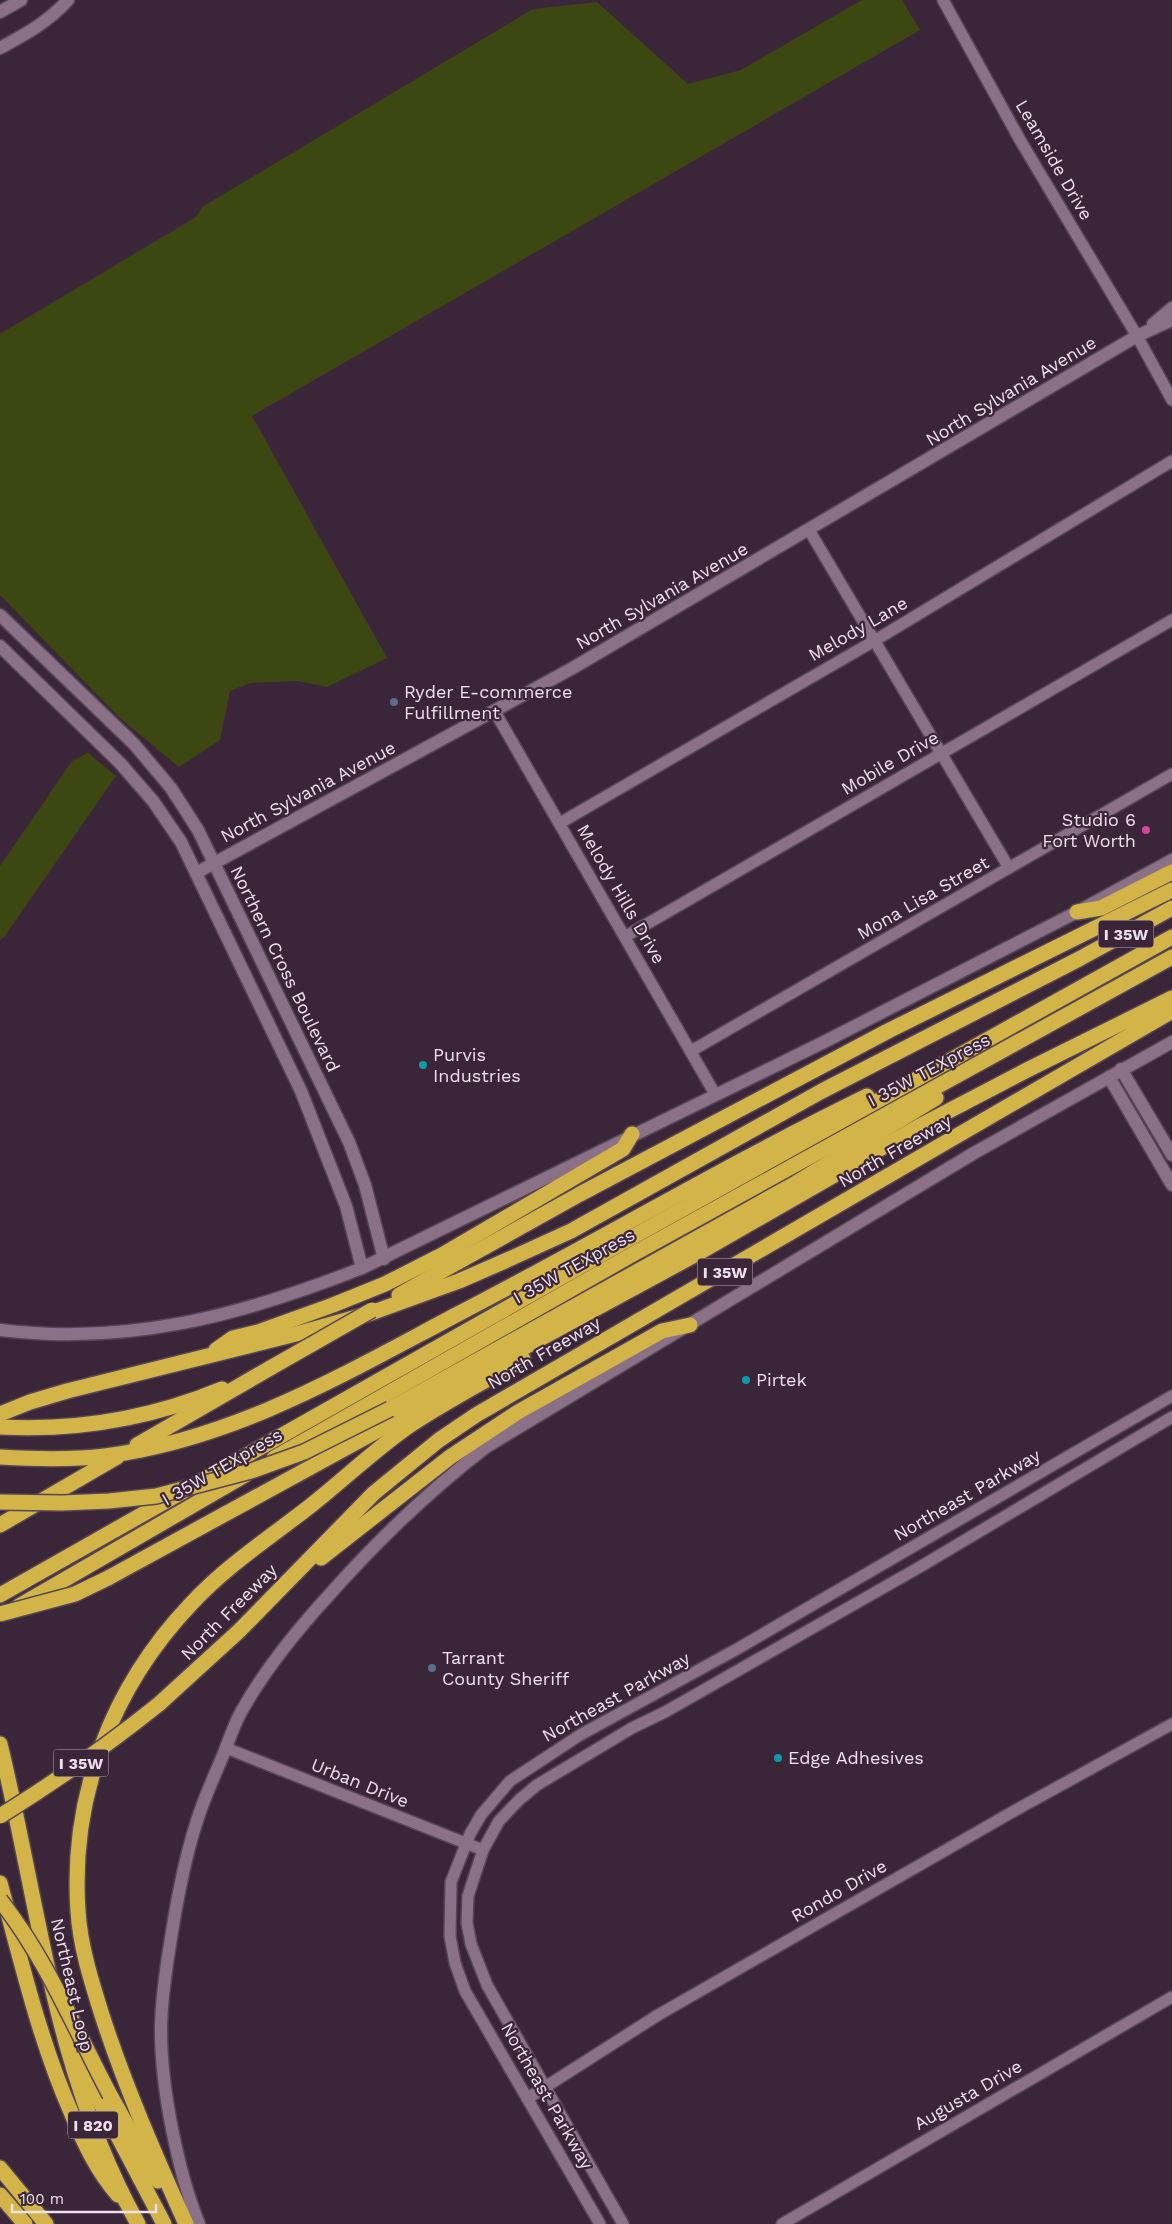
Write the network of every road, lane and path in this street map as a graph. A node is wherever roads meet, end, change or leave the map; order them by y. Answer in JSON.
{"nodes":[{"id":1,"x":21,"y":0,"type":"edge"},
{"id":2,"x":68,"y":0,"type":"edge"},
{"id":3,"x":943,"y":0,"type":"edge"},
{"id":4,"x":0,"y":12,"type":"edge"},
{"id":5,"x":0,"y":48,"type":"edge"},
{"id":6,"x":1172,"y":308,"type":"edge"},
{"id":7,"x":1172,"y":320,"type":"edge"},
{"id":8,"x":1137,"y":336,"type":"junction"},
{"id":9,"x":1172,"y":400,"type":"edge"},
{"id":10,"x":1172,"y":461,"type":"edge"},
{"id":11,"x":810,"y":530,"type":"junction"},
{"id":12,"x":0,"y":615,"type":"edge"},
{"id":13,"x":1172,"y":620,"type":"edge"},
{"id":14,"x":874,"y":641,"type":"junction"},
{"id":15,"x":0,"y":646,"type":"edge"},
{"id":16,"x":495,"y":712,"type":"junction"},
{"id":17,"x":942,"y":753,"type":"junction"},
{"id":18,"x":1172,"y":774,"type":"edge"},
{"id":19,"x":560,"y":823,"type":"junction"},
{"id":20,"x":1172,"y":860,"type":"edge"},
{"id":21,"x":215,"y":863,"type":"junction"},
{"id":22,"x":1009,"y":868,"type":"junction"},
{"id":23,"x":1172,"y":872,"type":"edge"},
{"id":24,"x":196,"y":873,"type":"junction"},
{"id":25,"x":1172,"y":890,"type":"edge"},
{"id":26,"x":1172,"y":908,"type":"edge"},
{"id":27,"x":1077,"y":912,"type":"junction"},
{"id":28,"x":626,"y":936,"type":"junction"},
{"id":29,"x":1172,"y":937,"type":"edge"},
{"id":30,"x":1172,"y":957,"type":"edge"},
{"id":31,"x":1110,"y":992,"type":"junction"},
{"id":32,"x":1172,"y":998,"type":"edge"},
{"id":33,"x":1172,"y":1011,"type":"edge"},
{"id":34,"x":300,"y":1039,"type":"junction"},
{"id":35,"x":1172,"y":1042,"type":"edge"},
{"id":36,"x":280,"y":1046,"type":"junction"},
{"id":37,"x":691,"y":1051,"type":"junction"},
{"id":38,"x":1122,"y":1070,"type":"junction"},
{"id":39,"x":927,"y":1073,"type":"junction"},
{"id":40,"x":1109,"y":1076,"type":"junction"},
{"id":41,"x":715,"y":1094,"type":"junction"},
{"id":42,"x":632,"y":1134,"type":"junction"},
{"id":43,"x":1172,"y":1156,"type":"edge"},
{"id":44,"x":1172,"y":1185,"type":"edge"},
{"id":45,"x":384,"y":1258,"type":"junction"},
{"id":46,"x":362,"y":1268,"type":"junction"},
{"id":47,"x":612,"y":1300,"type":"junction"},
{"id":48,"x":690,"y":1325,"type":"junction"},
{"id":49,"x":0,"y":1330,"type":"edge"},
{"id":50,"x":208,"y":1356,"type":"junction"},
{"id":51,"x":272,"y":1367,"type":"junction"},
{"id":52,"x":1172,"y":1396,"type":"edge"},
{"id":53,"x":0,"y":1414,"type":"edge"},
{"id":54,"x":1172,"y":1417,"type":"edge"},
{"id":55,"x":0,"y":1427,"type":"edge"},
{"id":56,"x":1108,"y":1431,"type":"junction"},
{"id":57,"x":1120,"y":1449,"type":"junction"},
{"id":58,"x":0,"y":1457,"type":"edge"},
{"id":59,"x":0,"y":1502,"type":"edge"},
{"id":60,"x":0,"y":1525,"type":"edge"},
{"id":61,"x":303,"y":1565,"type":"junction"},
{"id":62,"x":0,"y":1595,"type":"edge"},
{"id":63,"x":818,"y":1602,"type":"junction"},
{"id":64,"x":0,"y":1616,"type":"edge"},
{"id":65,"x":827,"y":1619,"type":"junction"},
{"id":66,"x":653,"y":1696,"type":"junction"},
{"id":67,"x":665,"y":1712,"type":"junction"},
{"id":68,"x":1172,"y":1724,"type":"edge"},
{"id":69,"x":0,"y":1744,"type":"edge"},
{"id":70,"x":226,"y":1748,"type":"junction"},
{"id":71,"x":0,"y":1816,"type":"edge"},
{"id":72,"x":466,"y":1844,"type":"junction"},
{"id":73,"x":483,"y":1850,"type":"junction"},
{"id":74,"x":0,"y":1883,"type":"edge"},
{"id":75,"x":0,"y":1900,"type":"edge"},
{"id":76,"x":1172,"y":1997,"type":"edge"},
{"id":77,"x":53,"y":1998,"type":"junction"},
{"id":78,"x":544,"y":2089,"type":"junction"},
{"id":79,"x":528,"y":2098,"type":"junction"},
{"id":80,"x":0,"y":2168,"type":"edge"},
{"id":81,"x":0,"y":2194,"type":"edge"},
{"id":82,"x":128,"y":2207,"type":"junction"},
{"id":83,"x":25,"y":2224,"type":"edge"},
{"id":84,"x":46,"y":2224,"type":"edge"},
{"id":85,"x":138,"y":2224,"type":"edge"},
{"id":86,"x":164,"y":2224,"type":"edge"},
{"id":87,"x":182,"y":2224,"type":"edge"},
{"id":88,"x":186,"y":2224,"type":"edge"},
{"id":89,"x":199,"y":2224,"type":"edge"},
{"id":90,"x":600,"y":2224,"type":"edge"},
{"id":91,"x":623,"y":2224,"type":"edge"},
{"id":92,"x":782,"y":2224,"type":"edge"}],
"edges":[{"from":1,"to":4,"type":"main road"},
{"from":2,"to":5,"type":"main road"},
{"from":3,"to":8,"type":"street","name":"Leamside Drive"},
{"from":6,"to":8,"type":"main road","name":"North Sylvania Avenue"},
{"from":7,"to":8,"type":"main road","name":"North Sylvania Avenue"},
{"from":8,"to":9,"type":"street","name":"Leamside Drive"},
{"from":8,"to":11,"type":"main road","name":"North Sylvania Avenue"},
{"from":10,"to":14,"type":"street","name":"Melody Lane"},
{"from":11,"to":14,"type":"street"},
{"from":11,"to":16,"type":"main road","name":"North Sylvania Avenue"},
{"from":12,"to":21,"type":"main road","name":"Northern Cross Boulevard"},
{"from":13,"to":17,"type":"street","name":"Mobile Drive"},
{"from":14,"to":17,"type":"street"},
{"from":14,"to":19,"type":"street","name":"Melody Lane"},
{"from":15,"to":24,"type":"main road"},
{"from":16,"to":19,"type":"street","name":"Melody Hills Drive"},
{"from":16,"to":21,"type":"main road","name":"North Sylvania Avenue"},
{"from":17,"to":22,"type":"street"},
{"from":17,"to":28,"type":"street","name":"Mobile Drive"},
{"from":18,"to":22,"type":"street","name":"Mona Lisa Street"},
{"from":19,"to":28,"type":"street","name":"Melody Hills Drive"},
{"from":20,"to":27,"type":"main road"},
{"from":21,"to":24,"type":"main road","name":"North Sylvania Avenue"},
{"from":21,"to":34,"type":"main road","name":"Northern Cross Boulevard"},
{"from":22,"to":37,"type":"street","name":"Mona Lisa Street"},
{"from":23,"to":27,"type":"highway"},
{"from":24,"to":36,"type":"main road"},
{"from":25,"to":51,"type":"highway","bridge":true},
{"from":26,"to":50,"type":"highway","number":"I 35W"},
{"from":27,"to":41,"type":"main road"},
{"from":28,"to":37,"type":"street","name":"Melody Hills Drive"},
{"from":29,"to":39,"type":"highway","name":"I 35W TEXpress"},
{"from":30,"to":31,"type":"highway","name":"I 35W TEXpress"},
{"from":31,"to":59,"type":"highway","bridge":true},
{"from":31,"to":64,"type":"highway","name":"I 35W TEXpress"},
{"from":32,"to":47,"type":"highway"},
{"from":33,"to":61,"type":"highway","name":"North Freeway","number":"I 35W"},
{"from":34,"to":36,"type":"main road"},
{"from":34,"to":45,"type":"main road","name":"Northern Cross Boulevard"},
{"from":35,"to":38,"type":"main road"},
{"from":36,"to":46,"type":"main road"},
{"from":37,"to":41,"type":"street","name":"Melody Hills Drive"},
{"from":38,"to":40,"type":"main road"},
{"from":38,"to":43,"type":"main road"},
{"from":39,"to":58,"type":"highway"},
{"from":39,"to":62,"type":"highway","name":"I 35W TEXpress"},
{"from":40,"to":44,"type":"main road"},
{"from":40,"to":48,"type":"main road"},
{"from":41,"to":42,"type":"main road"},
{"from":42,"to":45,"type":"main road"},
{"from":42,"to":50,"type":"highway"},
{"from":45,"to":46,"type":"main road"},
{"from":46,"to":49,"type":"main road"},
{"from":47,"to":64,"type":"highway","bridge":true},
{"from":47,"to":88,"type":"highway"},
{"from":48,"to":61,"type":"highway"},
{"from":48,"to":70,"type":"main road"},
{"from":50,"to":53,"type":"highway","number":"I 35W"},
{"from":51,"to":55,"type":"highway"},
{"from":51,"to":60,"type":"highway","bridge":true},
{"from":52,"to":56,"type":"street","name":"Northeast Parkway"},
{"from":54,"to":57,"type":"street","name":"Northeast Parkway"},
{"from":56,"to":57,"type":"street"},
{"from":56,"to":63,"type":"street","name":"Northeast Parkway"},
{"from":57,"to":65,"type":"street","name":"Northeast Parkway"},
{"from":61,"to":71,"type":"highway","name":"North Freeway","number":"I 35W","bridge":true},
{"from":63,"to":65,"type":"street"},
{"from":63,"to":66,"type":"street","name":"Northeast Parkway"},
{"from":65,"to":67,"type":"street","name":"Northeast Parkway"},
{"from":66,"to":67,"type":"street"},
{"from":66,"to":72,"type":"street","name":"Northeast Parkway"},
{"from":67,"to":73,"type":"street","name":"Northeast Parkway"},
{"from":68,"to":78,"type":"street","name":"Rondo Drive"},
{"from":69,"to":77,"type":"highway","name":"Northeast Loop","number":"I 820"},
{"from":70,"to":72,"type":"street","name":"Urban Drive"},
{"from":70,"to":89,"type":"main road"},
{"from":72,"to":73,"type":"street","name":"Urban Drive"},
{"from":72,"to":79,"type":"street","name":"Northeast Parkway"},
{"from":73,"to":78,"type":"street","name":"Northeast Parkway"},
{"from":74,"to":82,"type":"highway"},
{"from":75,"to":87,"type":"highway","bridge":true},
{"from":76,"to":92,"type":"street","name":"Augusta Drive"},
{"from":77,"to":82,"type":"highway","name":"Northeast Loop","number":"I 820"},
{"from":77,"to":86,"type":"highway"},
{"from":78,"to":79,"type":"street","name":"Rondo Drive"},
{"from":78,"to":91,"type":"street","name":"Northeast Parkway"},
{"from":79,"to":90,"type":"street","name":"Northeast Parkway"},
{"from":80,"to":84,"type":"highway"},
{"from":81,"to":83,"type":"highway"},
{"from":82,"to":85,"type":"highway","name":"Northeast Loop","number":"I 820"}]}
